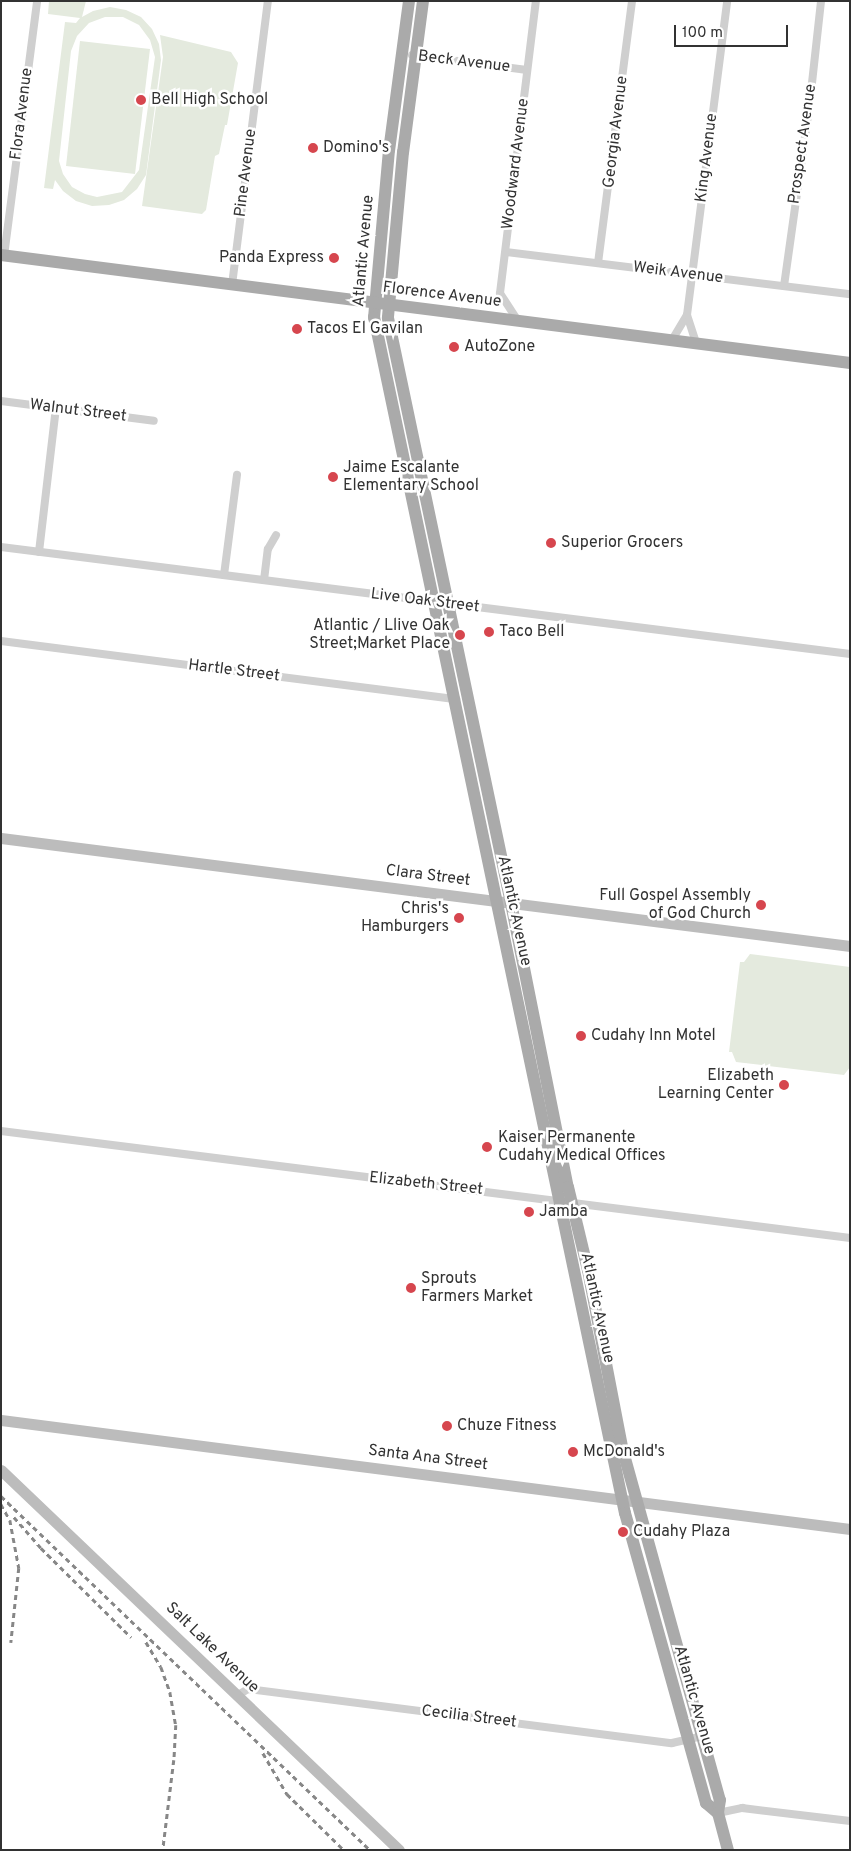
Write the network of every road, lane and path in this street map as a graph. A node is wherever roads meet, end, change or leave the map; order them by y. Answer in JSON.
{"nodes":[{"id":1,"x":37,"y":1,"type":"edge"},
{"id":2,"x":268,"y":1,"type":"edge"},
{"id":3,"x":409,"y":1,"type":"edge"},
{"id":4,"x":423,"y":1,"type":"edge"},
{"id":5,"x":536,"y":1,"type":"edge"},
{"id":6,"x":632,"y":1,"type":"edge"},
{"id":7,"x":727,"y":1,"type":"edge"},
{"id":8,"x":820,"y":1,"type":"edge"},
{"id":9,"x":402,"y":54,"type":"junction"},
{"id":10,"x":416,"y":56,"type":"junction"},
{"id":11,"x":527,"y":70,"type":"junction"},
{"id":12,"x":506,"y":252,"type":"junction"},
{"id":13,"x":3,"y":256,"type":"edge"},
{"id":14,"x":598,"y":263,"type":"junction"},
{"id":15,"x":693,"y":275,"type":"junction"},
{"id":16,"x":232,"y":285,"type":"junction"},
{"id":17,"x":784,"y":286,"type":"junction"},
{"id":18,"x":850,"y":294,"type":"edge"},
{"id":19,"x":375,"y":303,"type":"junction"},
{"id":20,"x":388,"y":305,"type":"junction"},
{"id":21,"x":687,"y":315,"type":"junction"},
{"id":22,"x":518,"y":321,"type":"junction"},
{"id":23,"x":672,"y":340,"type":"junction"},
{"id":24,"x":696,"y":343,"type":"junction"},
{"id":25,"x":850,"y":363,"type":"edge"},
{"id":26,"x":1,"y":401,"type":"edge"},
{"id":27,"x":56,"y":408,"type":"junction"},
{"id":28,"x":154,"y":421,"type":"dead end"},
{"id":29,"x":236,"y":475,"type":"dead end"},
{"id":30,"x":276,"y":535,"type":"dead end"},
{"id":31,"x":1,"y":547,"type":"edge"},
{"id":32,"x":39,"y":552,"type":"junction"},
{"id":33,"x":224,"y":575,"type":"junction"},
{"id":34,"x":264,"y":580,"type":"junction"},
{"id":35,"x":434,"y":602,"type":"junction"},
{"id":36,"x":447,"y":603,"type":"junction"},
{"id":37,"x":1,"y":642,"type":"edge"},
{"id":38,"x":850,"y":654,"type":"edge"},
{"id":39,"x":467,"y":697,"type":"junction"},
{"id":40,"x":454,"y":699,"type":"junction"},
{"id":41,"x":1,"y":838,"type":"edge"},
{"id":42,"x":496,"y":901,"type":"junction"},
{"id":43,"x":511,"y":903,"type":"junction"},
{"id":44,"x":850,"y":946,"type":"edge"},
{"id":45,"x":1,"y":1131,"type":"edge"},
{"id":46,"x":558,"y":1200,"type":"junction"},
{"id":47,"x":572,"y":1203,"type":"junction"},
{"id":48,"x":850,"y":1238,"type":"edge"},
{"id":49,"x":1,"y":1420,"type":"edge"},
{"id":50,"x":1,"y":1470,"type":"edge"},
{"id":51,"x":622,"y":1500,"type":"junction"},
{"id":52,"x":636,"y":1502,"type":"junction"},
{"id":53,"x":850,"y":1529,"type":"edge"},
{"id":54,"x":238,"y":1695,"type":"junction"},
{"id":55,"x":702,"y":1736,"type":"junction"},
{"id":56,"x":688,"y":1740,"type":"junction"},
{"id":57,"x":718,"y":1813,"type":"junction"},
{"id":58,"x":850,"y":1821,"type":"edge"},
{"id":59,"x":399,"y":1850,"type":"edge"},
{"id":60,"x":728,"y":1850,"type":"edge"}],
"edges":[{"from":1,"to":13,"type":"street","name":"Flora Avenue"},
{"from":2,"to":16,"type":"street","name":"Pine Avenue"},
{"from":3,"to":9,"type":"main road","name":"Atlantic Avenue"},
{"from":4,"to":10,"type":"main road","name":"Atlantic Avenue"},
{"from":5,"to":11,"type":"street","name":"Woodward Avenue"},
{"from":6,"to":14,"type":"street","name":"Georgia Avenue"},
{"from":7,"to":15,"type":"street","name":"King Avenue"},
{"from":8,"to":17,"type":"street","name":"Prospect Avenue"},
{"from":9,"to":10,"type":"street","name":"Beck Avenue"},
{"from":9,"to":19,"type":"main road","name":"Atlantic Avenue"},
{"from":10,"to":11,"type":"street","name":"Beck Avenue"},
{"from":10,"to":20,"type":"main road","name":"Atlantic Avenue"},
{"from":11,"to":12,"type":"street","name":"Woodward Avenue"},
{"from":12,"to":14,"type":"street","name":"Weik Avenue"},
{"from":12,"to":22,"type":"street","name":"Woodward Avenue"},
{"from":13,"to":16,"type":"main road","name":"Florence Avenue"},
{"from":14,"to":15,"type":"street","name":"Weik Avenue"},
{"from":15,"to":17,"type":"street","name":"Weik Avenue"},
{"from":15,"to":21,"type":"street","name":"King Avenue"},
{"from":16,"to":19,"type":"main road","name":"Florence Avenue"},
{"from":17,"to":18,"type":"street","name":"Weik Avenue"},
{"from":19,"to":20,"type":"main road","name":"Florence Avenue"},
{"from":19,"to":35,"type":"main road","name":"Atlantic Avenue"},
{"from":20,"to":22,"type":"main road","name":"Florence Avenue"},
{"from":20,"to":36,"type":"main road","name":"Atlantic Avenue"},
{"from":21,"to":23,"type":"street","name":"King Avenue"},
{"from":21,"to":24,"type":"street","name":"King Avenue"},
{"from":22,"to":23,"type":"main road","name":"Florence Avenue"},
{"from":23,"to":24,"type":"main road","name":"Florence Avenue"},
{"from":24,"to":25,"type":"main road","name":"Florence Avenue"},
{"from":26,"to":27,"type":"street","name":"Walnut Street"},
{"from":27,"to":28,"type":"street","name":"Walnut Street"},
{"from":27,"to":32,"type":"street"},
{"from":29,"to":33,"type":"street"},
{"from":30,"to":34,"type":"street"},
{"from":31,"to":32,"type":"street","name":"Live Oak Street"},
{"from":32,"to":33,"type":"street","name":"Live Oak Street"},
{"from":33,"to":34,"type":"street","name":"Live Oak Street"},
{"from":34,"to":35,"type":"street","name":"Live Oak Street"},
{"from":35,"to":36,"type":"street","name":"Live Oak Street"},
{"from":35,"to":40,"type":"main road","name":"Atlantic Avenue"},
{"from":36,"to":38,"type":"street","name":"Live Oak Street"},
{"from":36,"to":39,"type":"main road","name":"Atlantic Avenue"},
{"from":37,"to":40,"type":"street","name":"Hartle Street"},
{"from":39,"to":40,"type":"street","name":"Hartle Street"},
{"from":39,"to":43,"type":"main road","name":"Atlantic Avenue"},
{"from":40,"to":42,"type":"main road","name":"Atlantic Avenue"},
{"from":41,"to":42,"type":"street","name":"Clara Street"},
{"from":42,"to":43,"type":"street","name":"Clara Street"},
{"from":42,"to":46,"type":"main road","name":"Atlantic Avenue"},
{"from":43,"to":44,"type":"street","name":"Clara Street"},
{"from":43,"to":47,"type":"main road","name":"Atlantic Avenue"},
{"from":45,"to":46,"type":"street","name":"Elizabeth Street"},
{"from":46,"to":47,"type":"street","name":"Elizabeth Street"},
{"from":46,"to":51,"type":"main road","name":"Atlantic Avenue"},
{"from":47,"to":48,"type":"street","name":"Elizabeth Street"},
{"from":47,"to":52,"type":"main road","name":"Atlantic Avenue"},
{"from":49,"to":51,"type":"street","name":"Santa Ana Street"},
{"from":50,"to":54,"type":"street","name":"Salt Lake Avenue"},
{"from":51,"to":52,"type":"street","name":"Santa Ana Street"},
{"from":51,"to":56,"type":"main road","name":"Atlantic Avenue"},
{"from":52,"to":53,"type":"street","name":"Santa Ana Street"},
{"from":52,"to":55,"type":"main road","name":"Atlantic Avenue"},
{"from":54,"to":56,"type":"street","name":"Cecilia Street"},
{"from":54,"to":59,"type":"street","name":"Salt Lake Avenue"},
{"from":55,"to":56,"type":"street","name":"Cecilia Street"},
{"from":55,"to":57,"type":"main road","name":"Atlantic Avenue"},
{"from":56,"to":57,"type":"main road","name":"Atlantic Avenue"},
{"from":57,"to":58,"type":"street"},
{"from":57,"to":60,"type":"main road","name":"Atlantic Avenue"}]}
